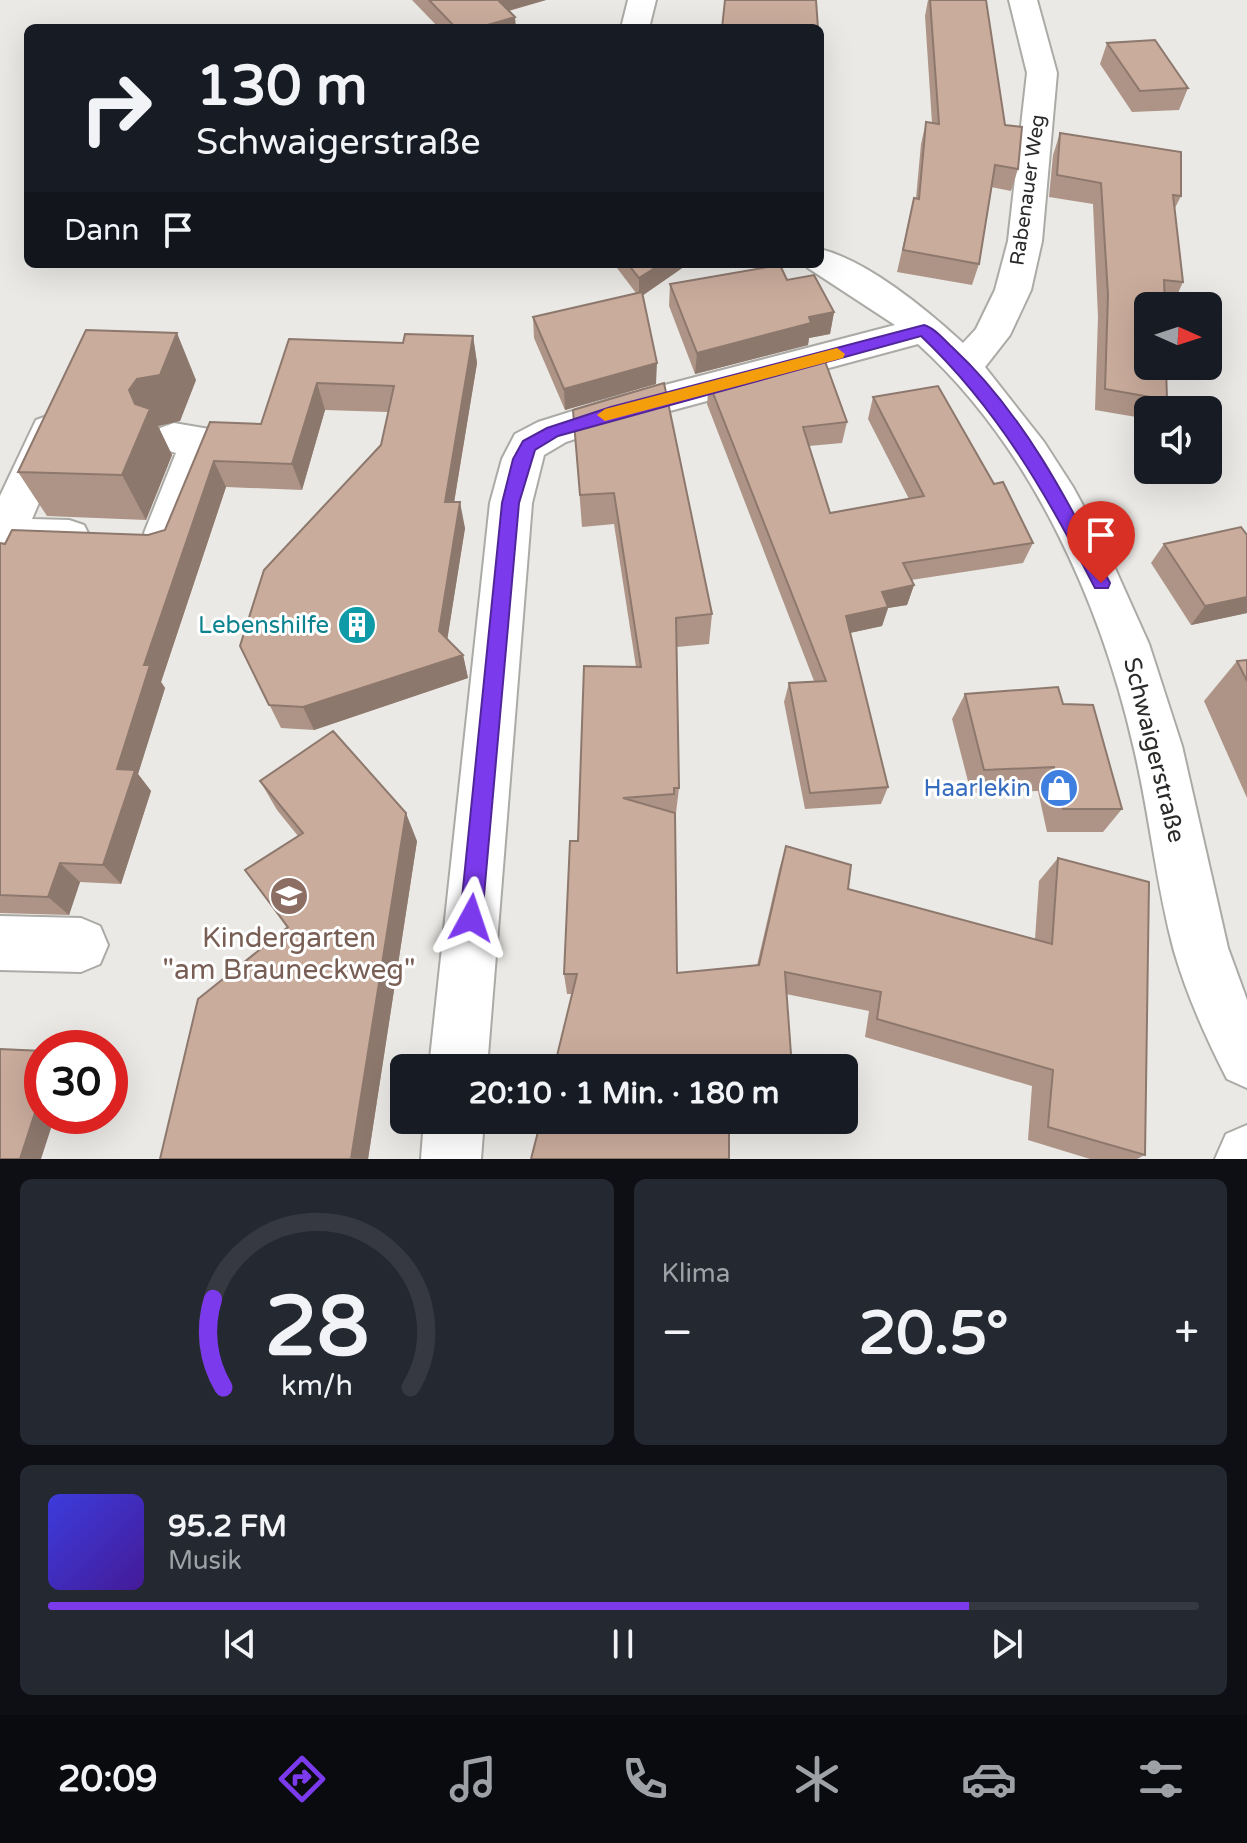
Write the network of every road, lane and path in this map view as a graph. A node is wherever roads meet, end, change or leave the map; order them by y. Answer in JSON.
{"nodes":[{"id":1,"x":642,"y":0,"type":"edge"},
{"id":2,"x":1023,"y":0,"type":"edge"},
{"id":3,"x":636,"y":24,"type":"edge"},
{"id":4,"x":824,"y":262,"type":"edge"},
{"id":5,"x":924,"y":330,"type":"junction"},
{"id":6,"x":964,"y":367,"type":"junction"},
{"id":7,"x":65,"y":398,"type":"edge"},
{"id":8,"x":174,"y":438,"type":"dead end"},
{"id":9,"x":0,"y":526,"type":"edge"},
{"id":10,"x":0,"y":540,"type":"edge"},
{"id":11,"x":0,"y":943,"type":"edge"},
{"id":12,"x":81,"y":945,"type":"dead end"},
{"id":13,"x":459,"y":1054,"type":"edge"},
{"id":14,"x":1247,"y":1059,"type":"edge"},
{"id":15,"x":453,"y":1134,"type":"edge"},
{"id":16,"x":451,"y":1159,"type":"edge"}],
"edges":[{"from":1,"to":3,"type":"street"},
{"from":2,"to":6,"type":"street","name":"Rabenauer Weg"},
{"from":4,"to":5,"type":"street","name":"Schwaigerstraße"},
{"from":5,"to":6,"type":"street","name":"Schwaigerstraße"},
{"from":5,"to":13,"type":"street"},
{"from":6,"to":14,"type":"street","name":"Schwaigerstraße"},
{"from":7,"to":9,"type":"street"},
{"from":8,"to":10,"type":"street"},
{"from":11,"to":12,"type":"street"},
{"from":15,"to":16,"type":"street"}]}
